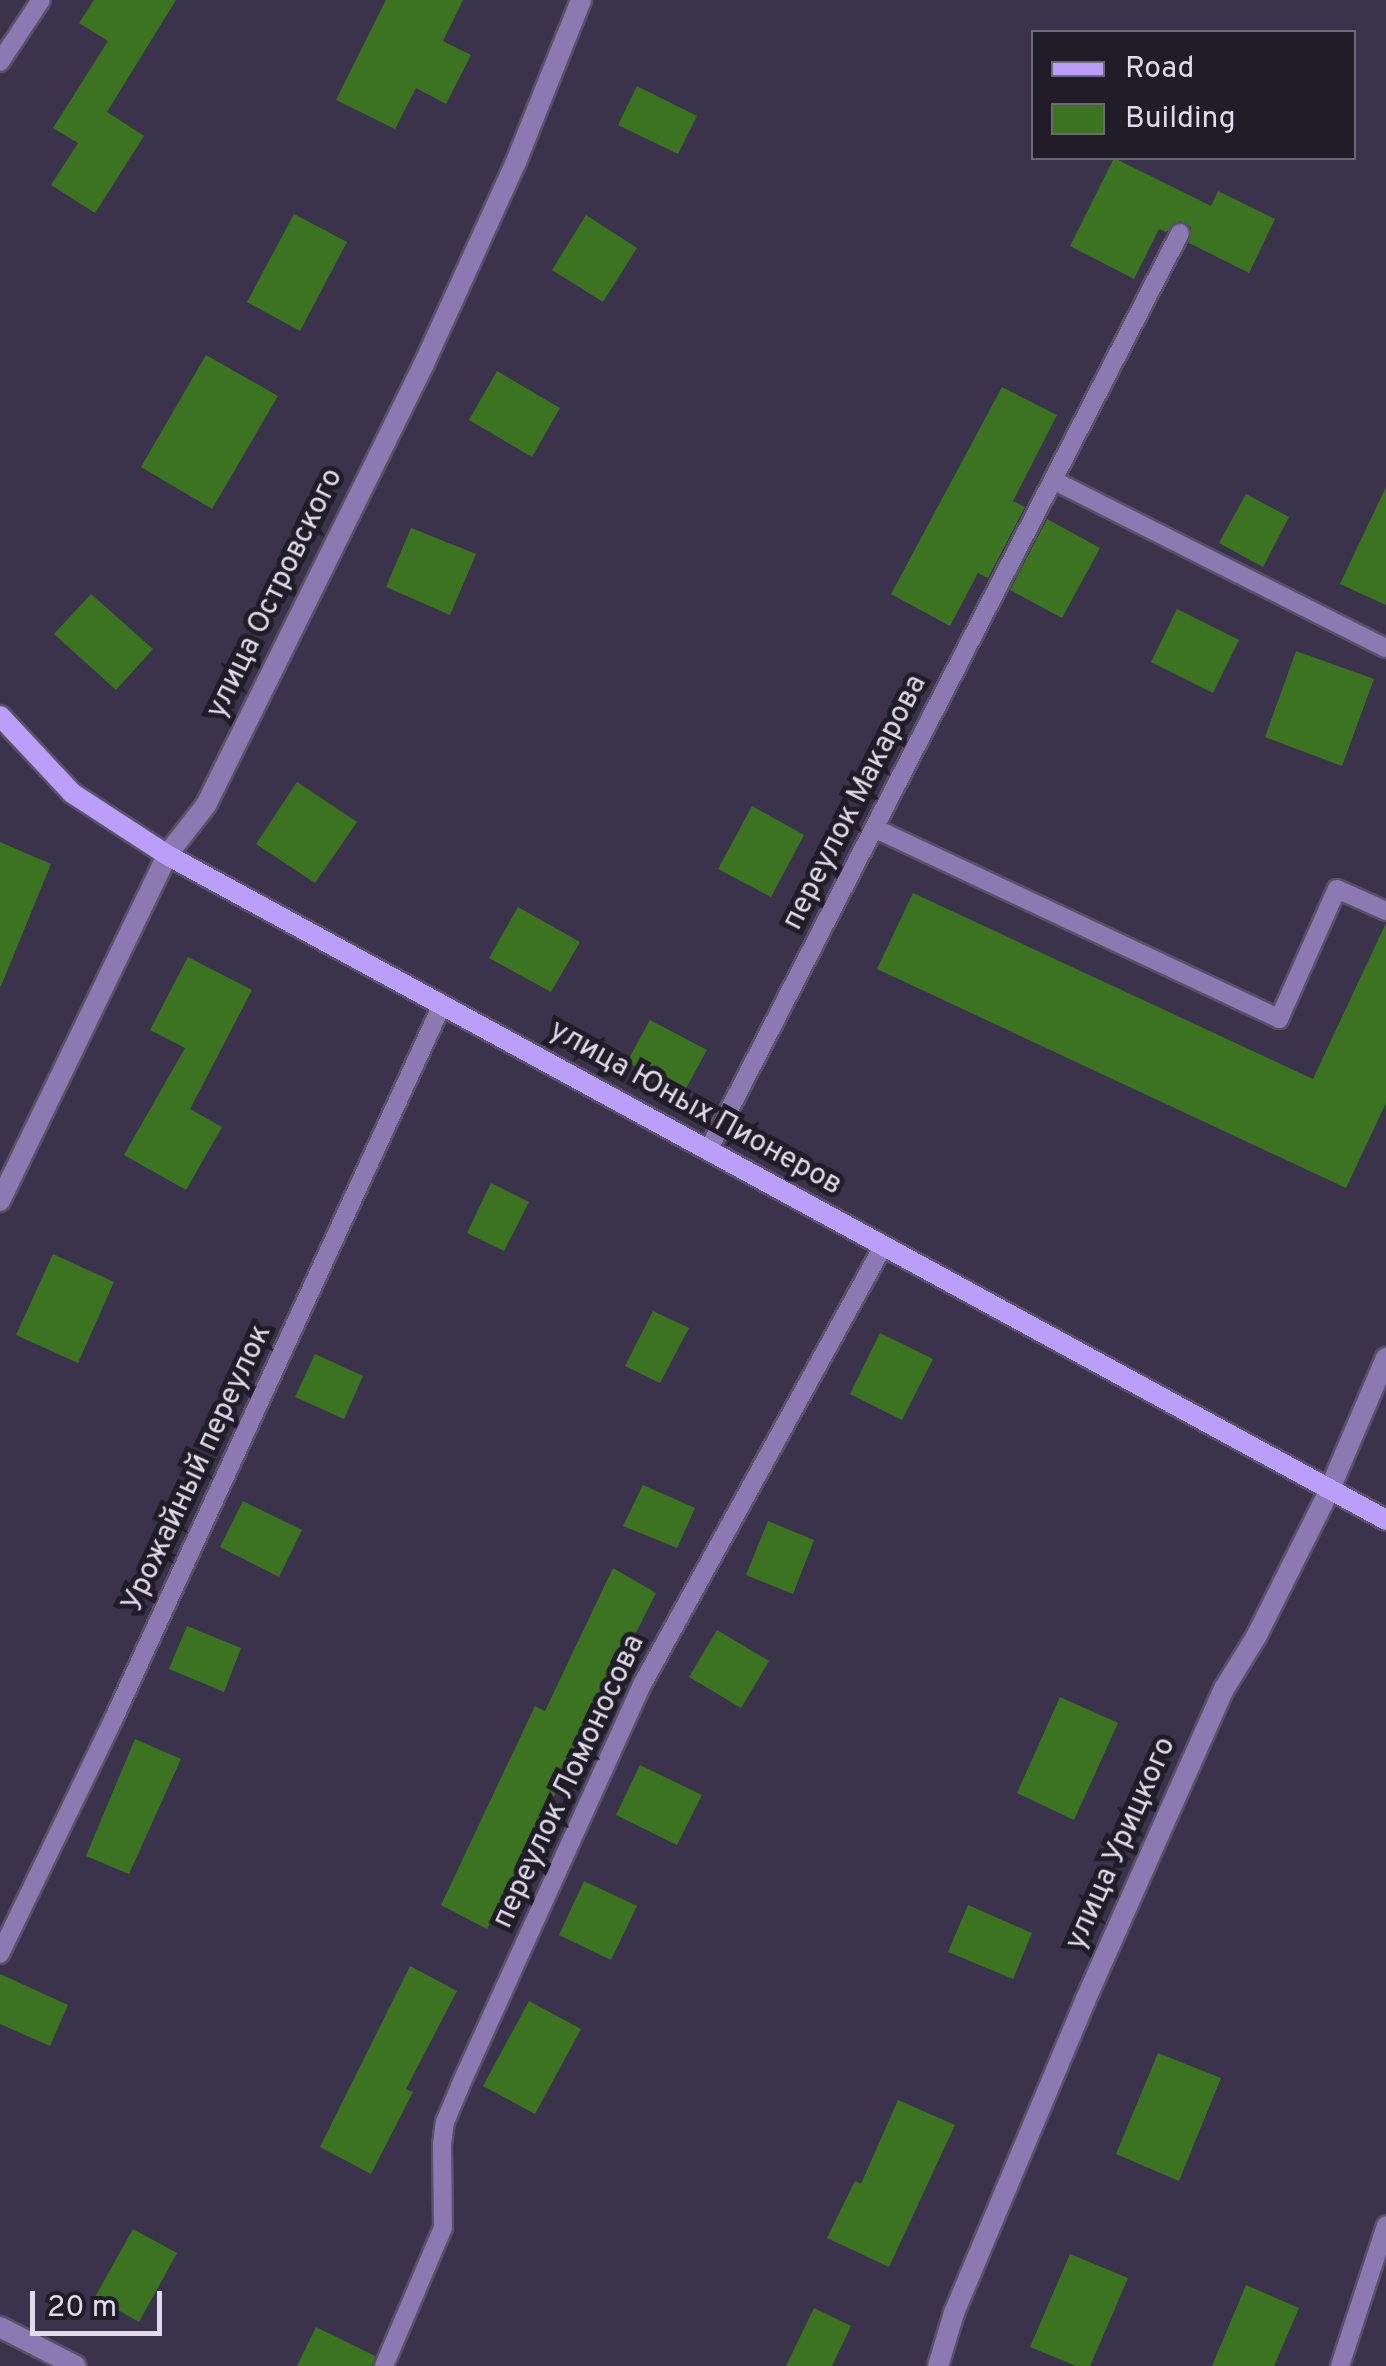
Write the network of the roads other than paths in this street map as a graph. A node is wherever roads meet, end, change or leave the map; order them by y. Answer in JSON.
{"nodes":[{"id":1,"x":41,"y":0,"type":"edge"},
{"id":2,"x":580,"y":0,"type":"edge"},
{"id":3,"x":0,"y":62,"type":"edge"},
{"id":4,"x":1180,"y":233,"type":"dead end"},
{"id":5,"x":1054,"y":480,"type":"junction"},
{"id":6,"x":1386,"y":648,"type":"edge"},
{"id":7,"x":0,"y":716,"type":"edge"},
{"id":8,"x":874,"y":828,"type":"junction"},
{"id":9,"x":166,"y":855,"type":"junction"},
{"id":10,"x":1386,"y":911,"type":"edge"},
{"id":11,"x":442,"y":1005,"type":"junction"},
{"id":12,"x":708,"y":1151,"type":"junction"},
{"id":13,"x":0,"y":1201,"type":"edge"},
{"id":14,"x":883,"y":1247,"type":"junction"},
{"id":15,"x":1386,"y":1358,"type":"edge"},
{"id":16,"x":1329,"y":1491,"type":"junction"},
{"id":17,"x":1386,"y":1520,"type":"edge"},
{"id":18,"x":0,"y":1954,"type":"edge"},
{"id":19,"x":1386,"y":2225,"type":"edge"},
{"id":20,"x":0,"y":2327,"type":"edge"},
{"id":21,"x":76,"y":2366,"type":"edge"},
{"id":22,"x":384,"y":2366,"type":"edge"},
{"id":23,"x":938,"y":2366,"type":"edge"},
{"id":24,"x":1340,"y":2366,"type":"edge"}],
"edges":[{"from":1,"to":3,"type":"lane"},
{"from":2,"to":9,"type":"street","name":"улица Островского"},
{"from":4,"to":5,"type":"lane","name":"переулок Макарова"},
{"from":5,"to":6,"type":"lane"},
{"from":5,"to":8,"type":"lane","name":"переулок Макарова"},
{"from":7,"to":9,"type":"main road","name":"улица Юных Пионеров"},
{"from":8,"to":10,"type":"lane"},
{"from":8,"to":12,"type":"lane","name":"переулок Макарова"},
{"from":9,"to":11,"type":"main road","name":"улица Юных Пионеров"},
{"from":9,"to":13,"type":"street","name":"улица Островского"},
{"from":11,"to":12,"type":"main road","name":"улица Юных Пионеров"},
{"from":11,"to":18,"type":"lane","name":"Урожайный переулок"},
{"from":12,"to":14,"type":"main road","name":"улица Юных Пионеров"},
{"from":14,"to":16,"type":"main road","name":"улица Юных Пионеров"},
{"from":14,"to":22,"type":"lane","name":"переулок Ломоносова"},
{"from":15,"to":16,"type":"street","name":"улица Урицкого"},
{"from":16,"to":17,"type":"main road","name":"улица Юных Пионеров"},
{"from":16,"to":23,"type":"street","name":"улица Урицкого"},
{"from":19,"to":24,"type":"lane"},
{"from":20,"to":21,"type":"street"}]}
